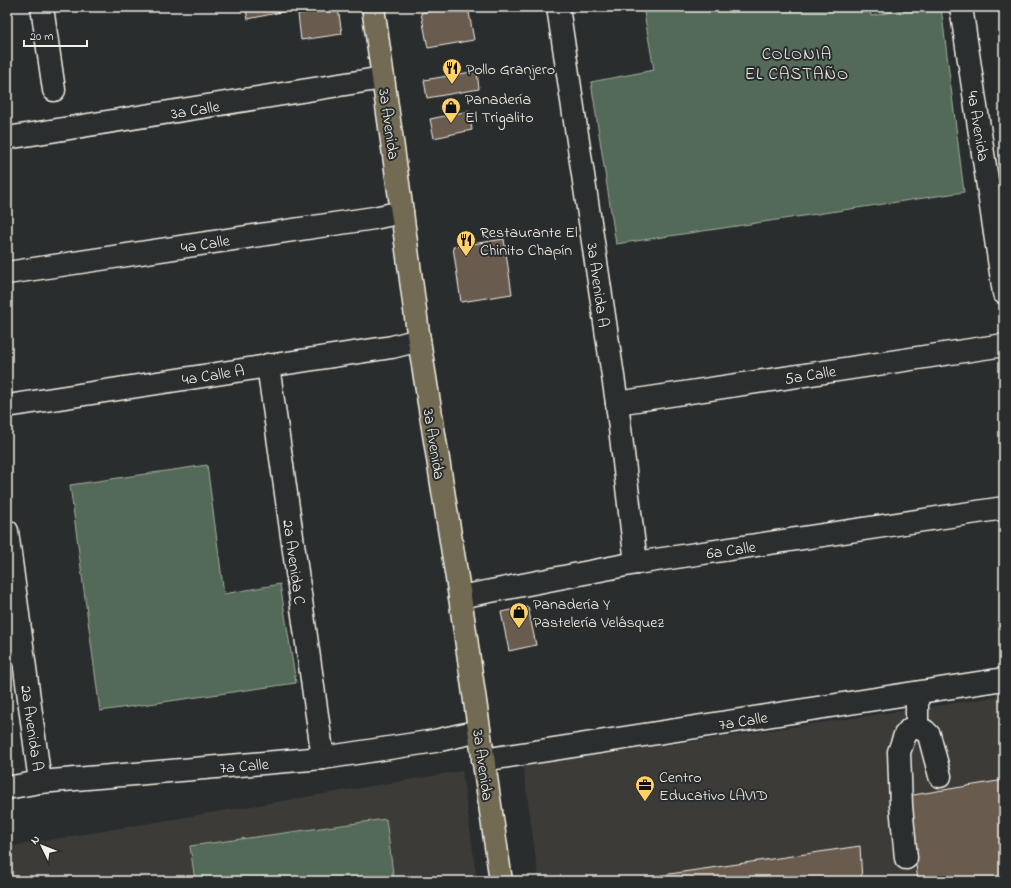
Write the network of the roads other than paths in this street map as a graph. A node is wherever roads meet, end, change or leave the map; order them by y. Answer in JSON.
{"nodes":[{"id":1,"x":42,"y":7,"type":"edge"},
{"id":2,"x":373,"y":7,"type":"edge"},
{"id":3,"x":558,"y":7,"type":"edge"},
{"id":4,"x":961,"y":7,"type":"edge"},
{"id":5,"x":383,"y":78,"type":"junction"},
{"id":6,"x":54,"y":90,"type":"dead end"},
{"id":7,"x":7,"y":138,"type":"edge"},
{"id":8,"x":402,"y":212,"type":"junction"},
{"id":9,"x":7,"y":273,"type":"edge"},
{"id":10,"x":1004,"y":293,"type":"edge"},
{"id":11,"x":419,"y":340,"type":"junction"},
{"id":12,"x":1004,"y":345,"type":"edge"},
{"id":13,"x":268,"y":366,"type":"junction"},
{"id":14,"x":617,"y":403,"type":"junction"},
{"id":15,"x":7,"y":406,"type":"edge"},
{"id":16,"x":1004,"y":508,"type":"edge"},
{"id":17,"x":7,"y":531,"type":"edge"},
{"id":18,"x":636,"y":563,"type":"junction"},
{"id":19,"x":460,"y":597,"type":"junction"},
{"id":20,"x":1004,"y":679,"type":"edge"},
{"id":21,"x":917,"y":693,"type":"junction"},
{"id":22,"x":916,"y":727,"type":"junction"},
{"id":23,"x":479,"y":731,"type":"junction"},
{"id":24,"x":322,"y":758,"type":"junction"},
{"id":25,"x":483,"y":760,"type":"junction"},
{"id":26,"x":940,"y":776,"type":"dead end"},
{"id":27,"x":40,"y":782,"type":"junction"},
{"id":28,"x":7,"y":788,"type":"edge"},
{"id":29,"x":906,"y":858,"type":"dead end"},
{"id":30,"x":501,"y":881,"type":"edge"}],
"edges":[{"from":1,"to":6,"type":"street"},
{"from":2,"to":5,"type":"main road","name":"3a Avenida"},
{"from":3,"to":14,"type":"street","name":"3a Avenida A"},
{"from":4,"to":10,"type":"street","name":"4a Avenida"},
{"from":5,"to":7,"type":"street","name":"3a Calle"},
{"from":5,"to":8,"type":"main road","name":"3a Avenida"},
{"from":8,"to":9,"type":"street","name":"4a Calle"},
{"from":8,"to":11,"type":"main road","name":"3a Avenida"},
{"from":11,"to":13,"type":"street","name":"4a Calle A"},
{"from":11,"to":19,"type":"main road","name":"3a Avenida"},
{"from":12,"to":14,"type":"street","name":"5a Calle"},
{"from":13,"to":15,"type":"street","name":"4a Calle A"},
{"from":13,"to":24,"type":"street","name":"2a Avenida C"},
{"from":14,"to":18,"type":"street","name":"3a Avenida A"},
{"from":16,"to":18,"type":"street","name":"6a Calle"},
{"from":17,"to":27,"type":"street","name":"2a Avenida A"},
{"from":18,"to":19,"type":"street","name":"6a Calle"},
{"from":19,"to":23,"type":"main road","name":"3a Avenida"},
{"from":20,"to":21,"type":"street","name":"7a Calle"},
{"from":21,"to":22,"type":"street"},
{"from":21,"to":25,"type":"street","name":"7a Calle"},
{"from":22,"to":26,"type":"street"},
{"from":22,"to":29,"type":"street"},
{"from":23,"to":24,"type":"street","name":"7a Calle"},
{"from":23,"to":25,"type":"main road","name":"3a Avenida"},
{"from":24,"to":27,"type":"street","name":"7a Calle"},
{"from":25,"to":30,"type":"main road","name":"3a Avenida"},
{"from":27,"to":28,"type":"street","name":"7a Calle"}]}
